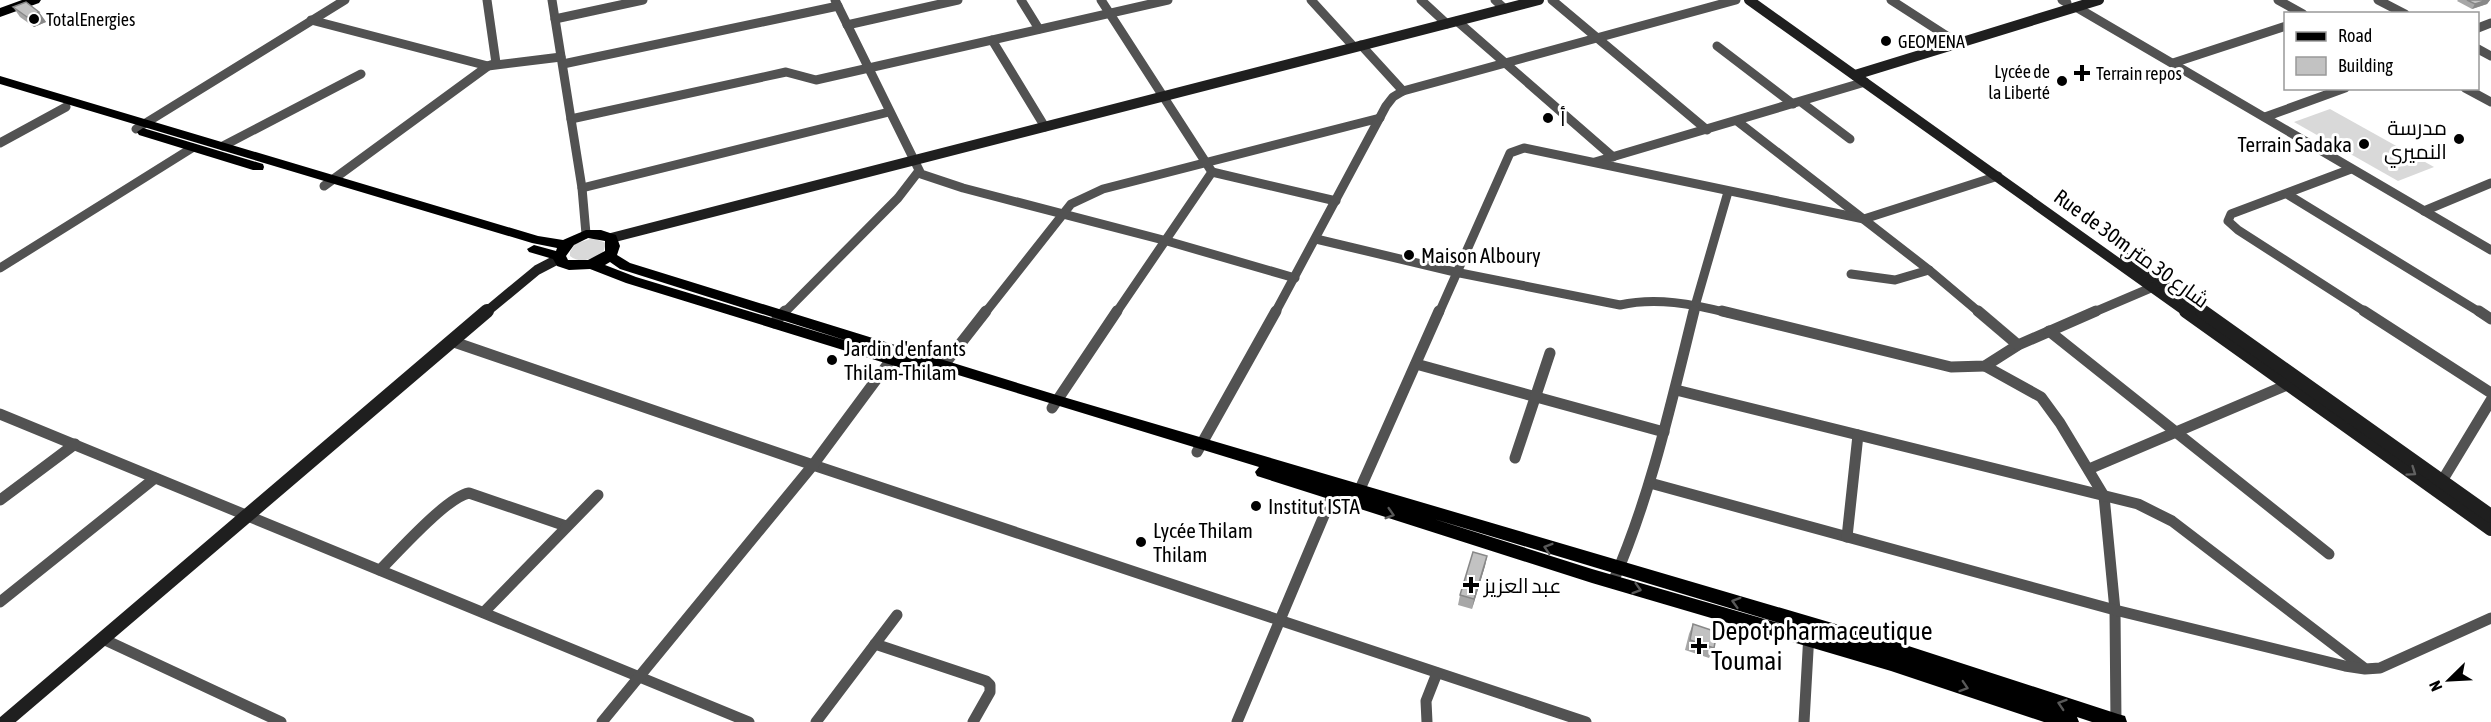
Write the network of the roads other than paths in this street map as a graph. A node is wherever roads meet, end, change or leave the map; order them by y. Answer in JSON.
{"nodes":[{"id":1,"x":13,"y":0,"type":"edge"},
{"id":2,"x":34,"y":0,"type":"edge"},
{"id":3,"x":345,"y":0,"type":"edge"},
{"id":4,"x":487,"y":0,"type":"edge"},
{"id":5,"x":552,"y":0,"type":"edge"},
{"id":6,"x":643,"y":0,"type":"edge"},
{"id":7,"x":958,"y":0,"type":"edge"},
{"id":8,"x":1021,"y":0,"type":"edge"},
{"id":9,"x":1101,"y":0,"type":"edge"},
{"id":10,"x":1311,"y":0,"type":"edge"},
{"id":11,"x":1421,"y":0,"type":"edge"},
{"id":12,"x":1495,"y":0,"type":"edge"},
{"id":13,"x":1539,"y":0,"type":"edge"},
{"id":14,"x":1552,"y":0,"type":"edge"},
{"id":15,"x":1736,"y":0,"type":"edge"},
{"id":16,"x":1749,"y":0,"type":"edge"},
{"id":17,"x":1761,"y":0,"type":"edge"},
{"id":18,"x":1892,"y":0,"type":"edge"},
{"id":19,"x":2099,"y":0,"type":"edge"},
{"id":20,"x":2278,"y":0,"type":"edge"},
{"id":21,"x":2378,"y":0,"type":"edge"},
{"id":22,"x":1162,"y":1,"type":"edge"},
{"id":23,"x":2070,"y":2,"type":"edge"},
{"id":24,"x":836,"y":3,"type":"edge"},
{"id":25,"x":0,"y":5,"type":"edge"},
{"id":26,"x":1505,"y":9,"type":"junction"},
{"id":27,"x":1111,"y":12,"type":"junction"},
{"id":28,"x":2299,"y":12,"type":"edge"},
{"id":29,"x":2401,"y":12,"type":"edge"},
{"id":30,"x":0,"y":13,"type":"edge"},
{"id":31,"x":555,"y":19,"type":"junction"},
{"id":32,"x":312,"y":20,"type":"junction"},
{"id":33,"x":1452,"y":22,"type":"junction"},
{"id":34,"x":847,"y":25,"type":"junction"},
{"id":35,"x":2284,"y":27,"type":"edge"},
{"id":36,"x":1040,"y":29,"type":"junction"},
{"id":37,"x":1598,"y":38,"type":"junction"},
{"id":38,"x":1950,"y":38,"type":"junction"},
{"id":39,"x":992,"y":40,"type":"junction"},
{"id":40,"x":1358,"y":46,"type":"junction"},
{"id":41,"x":1717,"y":46,"type":"dead end"},
{"id":42,"x":562,"y":61,"type":"junction"},
{"id":43,"x":1505,"y":63,"type":"junction"},
{"id":44,"x":2173,"y":63,"type":"junction"},
{"id":45,"x":488,"y":66,"type":"junction"},
{"id":46,"x":869,"y":68,"type":"junction"},
{"id":47,"x":1858,"y":73,"type":"junction"},
{"id":48,"x":361,"y":74,"type":"dead end"},
{"id":49,"x":0,"y":80,"type":"edge"},
{"id":50,"x":0,"y":88,"type":"edge"},
{"id":51,"x":2339,"y":90,"type":"edge"},
{"id":52,"x":2469,"y":90,"type":"edge"},
{"id":53,"x":1403,"y":91,"type":"junction"},
{"id":54,"x":1164,"y":96,"type":"junction"},
{"id":55,"x":2491,"y":102,"type":"edge"},
{"id":56,"x":1797,"y":103,"type":"junction"},
{"id":57,"x":66,"y":107,"type":"junction"},
{"id":58,"x":889,"y":112,"type":"junction"},
{"id":59,"x":2265,"y":117,"type":"junction"},
{"id":60,"x":1380,"y":118,"type":"junction"},
{"id":61,"x":571,"y":119,"type":"junction"},
{"id":62,"x":1737,"y":121,"type":"junction"},
{"id":63,"x":140,"y":126,"type":"junction"},
{"id":64,"x":1045,"y":127,"type":"junction"},
{"id":65,"x":1707,"y":130,"type":"junction"},
{"id":66,"x":1850,"y":139,"type":"dead end"},
{"id":67,"x":0,"y":143,"type":"edge"},
{"id":68,"x":223,"y":146,"type":"junction"},
{"id":69,"x":192,"y":148,"type":"junction"},
{"id":70,"x":1613,"y":157,"type":"junction"},
{"id":71,"x":914,"y":161,"type":"junction"},
{"id":72,"x":1206,"y":162,"type":"junction"},
{"id":73,"x":1590,"y":163,"type":"junction"},
{"id":74,"x":2351,"y":169,"type":"junction"},
{"id":75,"x":918,"y":172,"type":"junction"},
{"id":76,"x":1212,"y":172,"type":"junction"},
{"id":77,"x":1998,"y":176,"type":"junction"},
{"id":78,"x":329,"y":183,"type":"junction"},
{"id":79,"x":2491,"y":183,"type":"edge"},
{"id":80,"x":582,"y":188,"type":"junction"},
{"id":81,"x":1728,"y":192,"type":"junction"},
{"id":82,"x":2287,"y":194,"type":"junction"},
{"id":83,"x":1336,"y":201,"type":"junction"},
{"id":84,"x":2424,"y":211,"type":"junction"},
{"id":85,"x":1063,"y":214,"type":"junction"},
{"id":86,"x":1864,"y":219,"type":"junction"},
{"id":87,"x":586,"y":234,"type":"junction"},
{"id":88,"x":611,"y":238,"type":"junction"},
{"id":89,"x":1316,"y":239,"type":"junction"},
{"id":90,"x":1167,"y":241,"type":"junction"},
{"id":91,"x":2491,"y":250,"type":"edge"},
{"id":92,"x":561,"y":253,"type":"junction"},
{"id":93,"x":608,"y":255,"type":"junction"},
{"id":94,"x":593,"y":265,"type":"junction"},
{"id":95,"x":0,"y":267,"type":"edge"},
{"id":96,"x":1929,"y":270,"type":"junction"},
{"id":97,"x":1455,"y":272,"type":"junction"},
{"id":98,"x":1851,"y":274,"type":"dead end"},
{"id":99,"x":1295,"y":278,"type":"junction"},
{"id":100,"x":2153,"y":287,"type":"junction"},
{"id":101,"x":1695,"y":305,"type":"junction"},
{"id":102,"x":778,"y":319,"type":"junction"},
{"id":103,"x":2491,"y":319,"type":"edge"},
{"id":104,"x":2049,"y":331,"type":"junction"},
{"id":105,"x":451,"y":341,"type":"junction"},
{"id":106,"x":2018,"y":345,"type":"junction"},
{"id":107,"x":1550,"y":353,"type":"dead end"},
{"id":108,"x":894,"y":355,"type":"junction"},
{"id":109,"x":1416,"y":364,"type":"junction"},
{"id":110,"x":943,"y":366,"type":"junction"},
{"id":111,"x":1985,"y":366,"type":"junction"},
{"id":112,"x":2289,"y":384,"type":"junction"},
{"id":113,"x":1676,"y":390,"type":"junction"},
{"id":114,"x":2491,"y":393,"type":"edge"},
{"id":115,"x":1535,"y":398,"type":"junction"},
{"id":116,"x":2491,"y":400,"type":"edge"},
{"id":117,"x":1054,"y":404,"type":"junction"},
{"id":118,"x":0,"y":414,"type":"edge"},
{"id":119,"x":1664,"y":432,"type":"junction"},
{"id":120,"x":2174,"y":432,"type":"junction"},
{"id":121,"x":1858,"y":435,"type":"junction"},
{"id":122,"x":75,"y":444,"type":"junction"},
{"id":123,"x":1198,"y":448,"type":"junction"},
{"id":124,"x":1515,"y":458,"type":"dead end"},
{"id":125,"x":813,"y":465,"type":"junction"},
{"id":126,"x":2089,"y":469,"type":"junction"},
{"id":127,"x":155,"y":478,"type":"junction"},
{"id":128,"x":1650,"y":483,"type":"junction"},
{"id":129,"x":2437,"y":484,"type":"junction"},
{"id":130,"x":1335,"y":490,"type":"junction"},
{"id":131,"x":598,"y":495,"type":"dead end"},
{"id":132,"x":1357,"y":496,"type":"junction"},
{"id":133,"x":2104,"y":496,"type":"junction"},
{"id":134,"x":0,"y":500,"type":"edge"},
{"id":135,"x":247,"y":516,"type":"junction"},
{"id":136,"x":2491,"y":516,"type":"edge"},
{"id":137,"x":566,"y":526,"type":"junction"},
{"id":138,"x":2491,"y":529,"type":"edge"},
{"id":139,"x":1847,"y":537,"type":"junction"},
{"id":140,"x":2329,"y":554,"type":"dead end"},
{"id":141,"x":380,"y":570,"type":"junction"},
{"id":142,"x":1616,"y":575,"type":"junction"},
{"id":143,"x":0,"y":602,"type":"edge"},
{"id":144,"x":2115,"y":610,"type":"junction"},
{"id":145,"x":484,"y":612,"type":"junction"},
{"id":146,"x":897,"y":615,"type":"dead end"},
{"id":147,"x":2491,"y":618,"type":"edge"},
{"id":148,"x":1279,"y":620,"type":"junction"},
{"id":149,"x":1809,"y":632,"type":"junction"},
{"id":150,"x":103,"y":639,"type":"junction"},
{"id":151,"x":875,"y":644,"type":"junction"},
{"id":152,"x":2365,"y":669,"type":"junction"},
{"id":153,"x":1437,"y":673,"type":"junction"},
{"id":154,"x":640,"y":676,"type":"junction"},
{"id":155,"x":5,"y":722,"type":"edge"},
{"id":156,"x":281,"y":722,"type":"edge"},
{"id":157,"x":602,"y":722,"type":"edge"},
{"id":158,"x":749,"y":722,"type":"edge"},
{"id":159,"x":816,"y":722,"type":"edge"},
{"id":160,"x":973,"y":722,"type":"edge"},
{"id":161,"x":1237,"y":722,"type":"edge"},
{"id":162,"x":1427,"y":722,"type":"edge"},
{"id":163,"x":1586,"y":722,"type":"edge"},
{"id":164,"x":1804,"y":722,"type":"edge"},
{"id":165,"x":2070,"y":722,"type":"edge"},
{"id":166,"x":2116,"y":722,"type":"edge"}],
"edges":[{"from":1,"to":25,"type":"highway"},
{"from":2,"to":30,"type":"highway"},
{"from":3,"to":32,"type":"street"},
{"from":4,"to":45,"type":"street"},
{"from":5,"to":31,"type":"street"},
{"from":6,"to":31,"type":"street"},
{"from":7,"to":34,"type":"street"},
{"from":8,"to":36,"type":"street"},
{"from":9,"to":27,"type":"street"},
{"from":10,"to":40,"type":"street"},
{"from":11,"to":33,"type":"street"},
{"from":12,"to":26,"type":"street"},
{"from":13,"to":26,"type":"street"},
{"from":14,"to":37,"type":"street"},
{"from":15,"to":37,"type":"street"},
{"from":16,"to":47,"type":"street","name":"Rue de 30m شارع 30 متر"},
{"from":17,"to":47,"type":"street","name":"Rue de 30m شارع 30 متر"},
{"from":18,"to":38,"type":"street"},
{"from":19,"to":23,"type":"street"},
{"from":20,"to":28,"type":"street"},
{"from":21,"to":29,"type":"street"},
{"from":22,"to":27,"type":"street"},
{"from":23,"to":38,"type":"street"},
{"from":23,"to":44,"type":"street"},
{"from":23,"to":47,"type":"street"},
{"from":24,"to":34,"type":"street"},
{"from":24,"to":42,"type":"street"},
{"from":26,"to":33,"type":"street"},
{"from":27,"to":36,"type":"street"},
{"from":27,"to":54,"type":"street"},
{"from":31,"to":42,"type":"street"},
{"from":32,"to":45,"type":"street"},
{"from":32,"to":63,"type":"street"},
{"from":33,"to":40,"type":"street"},
{"from":33,"to":43,"type":"street"},
{"from":34,"to":46,"type":"street"},
{"from":35,"to":44,"type":"street"},
{"from":36,"to":39,"type":"street"},
{"from":37,"to":43,"type":"street"},
{"from":37,"to":65,"type":"street"},
{"from":38,"to":47,"type":"street"},
{"from":39,"to":46,"type":"street"},
{"from":39,"to":64,"type":"street"},
{"from":40,"to":53,"type":"street"},
{"from":40,"to":54,"type":"street"},
{"from":41,"to":56,"type":"street"},
{"from":42,"to":45,"type":"street"},
{"from":42,"to":61,"type":"street"},
{"from":43,"to":53,"type":"street"},
{"from":43,"to":70,"type":"street"},
{"from":44,"to":59,"type":"street"},
{"from":45,"to":78,"type":"street"},
{"from":46,"to":58,"type":"street"},
{"from":46,"to":61,"type":"street"},
{"from":47,"to":56,"type":"street"},
{"from":47,"to":77,"type":"street","name":"Rue de 30m شارع 30 متر"},
{"from":47,"to":129,"type":"street","name":"Rue de 30m شارع 30 متر"},
{"from":48,"to":68,"type":"street"},
{"from":49,"to":63,"type":"main road"},
{"from":50,"to":57,"type":"main road"},
{"from":51,"to":59,"type":"street"},
{"from":52,"to":55,"type":"street"},
{"from":53,"to":60,"type":"street"},
{"from":54,"to":64,"type":"street"},
{"from":54,"to":72,"type":"street"},
{"from":56,"to":62,"type":"street"},
{"from":56,"to":66,"type":"street"},
{"from":57,"to":63,"type":"main road"},
{"from":57,"to":67,"type":"street"},
{"from":58,"to":71,"type":"street"},
{"from":58,"to":80,"type":"street"},
{"from":59,"to":74,"type":"street"},
{"from":60,"to":72,"type":"street"},
{"from":60,"to":83,"type":"street"},
{"from":61,"to":80,"type":"street"},
{"from":62,"to":65,"type":"street"},
{"from":62,"to":86,"type":"street"},
{"from":63,"to":68,"type":"main road"},
{"from":63,"to":69,"type":"main road"},
{"from":64,"to":71,"type":"street"},
{"from":65,"to":70,"type":"street"},
{"from":68,"to":78,"type":"main road"},
{"from":69,"to":78,"type":"main road"},
{"from":69,"to":95,"type":"street"},
{"from":70,"to":73,"type":"street"},
{"from":71,"to":75,"type":"street"},
{"from":71,"to":88,"type":"street"},
{"from":72,"to":76,"type":"street"},
{"from":72,"to":85,"type":"street"},
{"from":73,"to":81,"type":"street"},
{"from":73,"to":97,"type":"street"},
{"from":74,"to":82,"type":"street"},
{"from":74,"to":84,"type":"street"},
{"from":75,"to":85,"type":"street"},
{"from":75,"to":102,"type":"street"},
{"from":76,"to":83,"type":"street"},
{"from":76,"to":90,"type":"street"},
{"from":77,"to":86,"type":"street"},
{"from":77,"to":100,"type":"street","name":"Rue de 30m شارع 30 متر"},
{"from":78,"to":92,"type":"main road"},
{"from":79,"to":84,"type":"street"},
{"from":80,"to":87,"type":"street"},
{"from":81,"to":86,"type":"street"},
{"from":81,"to":101,"type":"street"},
{"from":82,"to":103,"type":"street"},
{"from":82,"to":114,"type":"street"},
{"from":83,"to":89,"type":"street"},
{"from":84,"to":91,"type":"street"},
{"from":85,"to":90,"type":"street"},
{"from":85,"to":110,"type":"street"},
{"from":86,"to":96,"type":"street"},
{"from":87,"to":88,"type":"main road"},
{"from":87,"to":92,"type":"main road"},
{"from":88,"to":93,"type":"main road"},
{"from":89,"to":97,"type":"street"},
{"from":89,"to":99,"type":"street"},
{"from":90,"to":99,"type":"street"},
{"from":90,"to":117,"type":"street"},
{"from":92,"to":94,"type":"main road"},
{"from":92,"to":105,"type":"street"},
{"from":93,"to":94,"type":"main road"},
{"from":93,"to":102,"type":"main road"},
{"from":94,"to":102,"type":"main road"},
{"from":96,"to":98,"type":"street"},
{"from":96,"to":106,"type":"street"},
{"from":97,"to":101,"type":"street"},
{"from":97,"to":109,"type":"street"},
{"from":99,"to":123,"type":"street"},
{"from":100,"to":104,"type":"street"},
{"from":100,"to":112,"type":"street","name":"Rue de 30m شارع 30 متر"},
{"from":101,"to":111,"type":"street"},
{"from":101,"to":113,"type":"street"},
{"from":102,"to":108,"type":"main road"},
{"from":104,"to":106,"type":"street"},
{"from":104,"to":120,"type":"street"},
{"from":105,"to":125,"type":"street"},
{"from":105,"to":135,"type":"street"},
{"from":106,"to":111,"type":"street"},
{"from":107,"to":115,"type":"street"},
{"from":108,"to":110,"type":"main road"},
{"from":108,"to":117,"type":"main road"},
{"from":108,"to":125,"type":"street"},
{"from":109,"to":115,"type":"street"},
{"from":109,"to":132,"type":"street"},
{"from":110,"to":117,"type":"main road"},
{"from":111,"to":126,"type":"street"},
{"from":112,"to":120,"type":"street"},
{"from":112,"to":129,"type":"street","name":"Rue de 30m شارع 30 متر","one_way":true},
{"from":113,"to":119,"type":"street"},
{"from":113,"to":121,"type":"street"},
{"from":115,"to":119,"type":"street"},
{"from":115,"to":124,"type":"street"},
{"from":116,"to":129,"type":"street"},
{"from":117,"to":123,"type":"main road"},
{"from":118,"to":122,"type":"street"},
{"from":119,"to":128,"type":"street"},
{"from":120,"to":126,"type":"street"},
{"from":120,"to":140,"type":"street"},
{"from":121,"to":133,"type":"street"},
{"from":121,"to":139,"type":"street"},
{"from":122,"to":127,"type":"street"},
{"from":122,"to":134,"type":"street"},
{"from":123,"to":130,"type":"main road"},
{"from":125,"to":148,"type":"street"},
{"from":125,"to":154,"type":"street"},
{"from":126,"to":133,"type":"street"},
{"from":127,"to":135,"type":"street"},
{"from":127,"to":143,"type":"street"},
{"from":128,"to":139,"type":"street"},
{"from":128,"to":142,"type":"street"},
{"from":129,"to":136,"type":"street","name":"Rue de 30m شارع 30 متر"},
{"from":129,"to":138,"type":"street","name":"Rue de 30m شارع 30 متر"},
{"from":130,"to":132,"type":"main road"},
{"from":130,"to":148,"type":"street"},
{"from":131,"to":137,"type":"street"},
{"from":132,"to":142,"type":"main road"},
{"from":133,"to":144,"type":"street"},
{"from":133,"to":152,"type":"street"},
{"from":135,"to":141,"type":"street"},
{"from":135,"to":150,"type":"street"},
{"from":137,"to":141,"type":"street"},
{"from":137,"to":145,"type":"street"},
{"from":139,"to":144,"type":"street"},
{"from":141,"to":145,"type":"street"},
{"from":142,"to":149,"type":"main road"},
{"from":144,"to":152,"type":"street"},
{"from":144,"to":166,"type":"street"},
{"from":145,"to":154,"type":"street"},
{"from":146,"to":151,"type":"street"},
{"from":147,"to":152,"type":"street"},
{"from":148,"to":153,"type":"street"},
{"from":148,"to":161,"type":"street"},
{"from":149,"to":164,"type":"street"},
{"from":149,"to":165,"type":"main road","one_way":true},
{"from":166,"to":149,"type":"main road","one_way":true},
{"from":150,"to":155,"type":"street"},
{"from":150,"to":156,"type":"street"},
{"from":151,"to":159,"type":"street"},
{"from":151,"to":160,"type":"street"},
{"from":153,"to":162,"type":"street"},
{"from":153,"to":163,"type":"street"},
{"from":154,"to":157,"type":"street"},
{"from":154,"to":158,"type":"street"}]}
